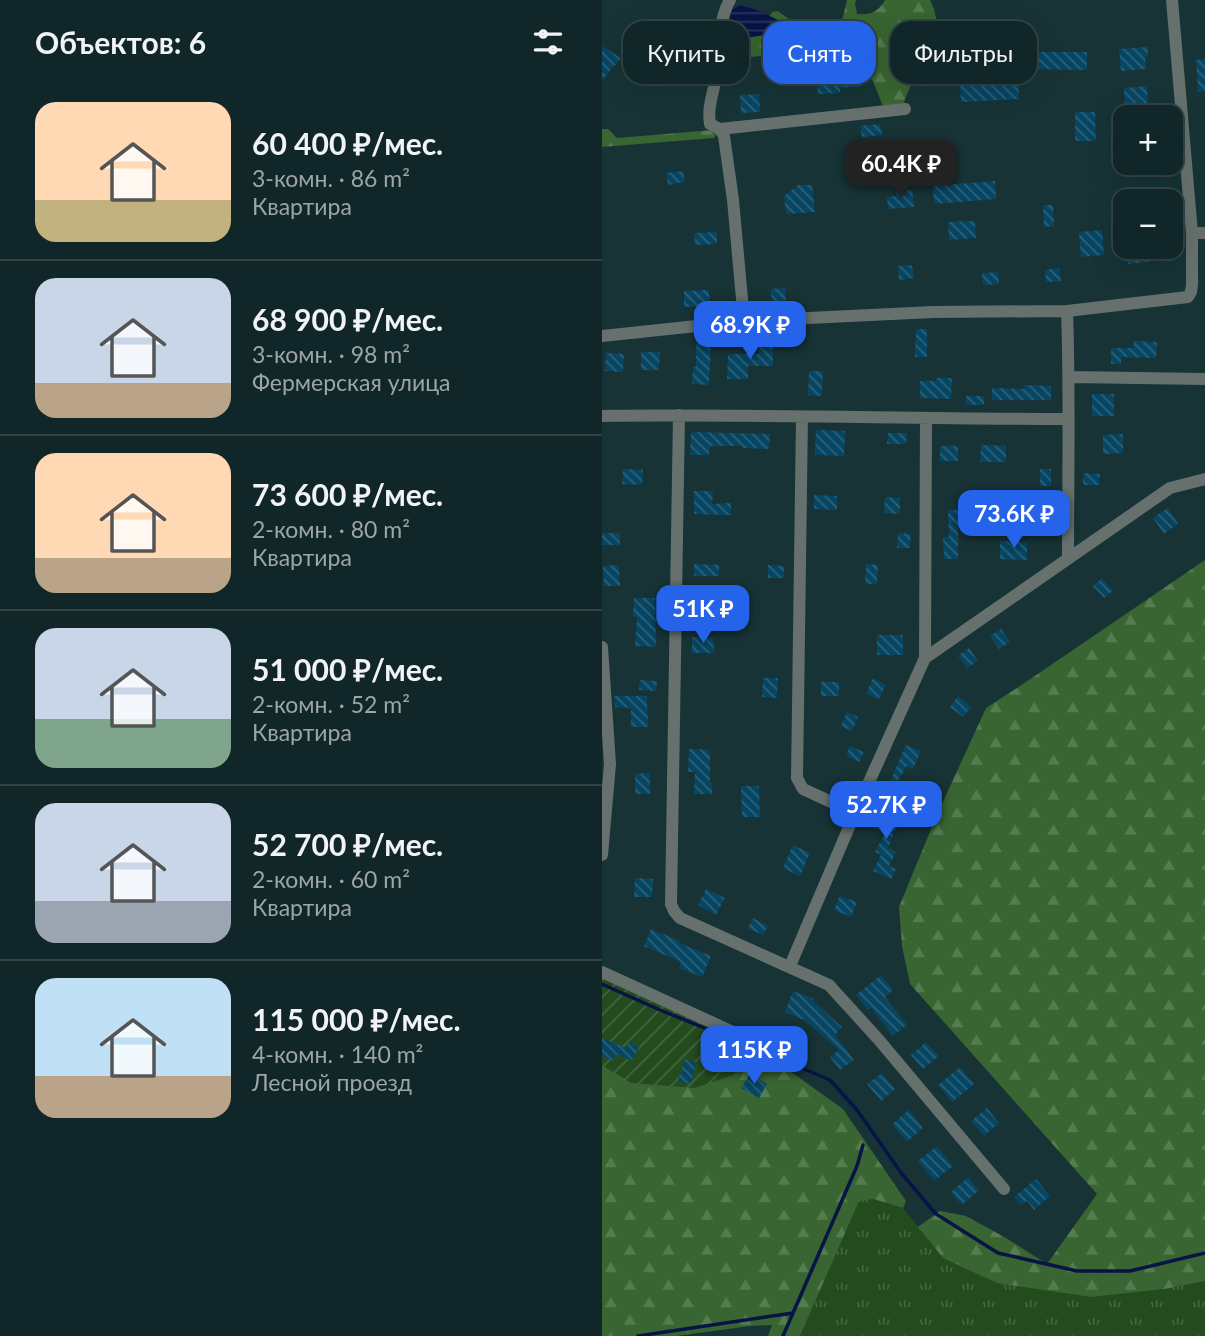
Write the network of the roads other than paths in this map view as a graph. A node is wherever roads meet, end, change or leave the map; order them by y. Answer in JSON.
{"nodes":[{"id":1,"x":730,"y":0,"type":"edge"},
{"id":2,"x":1172,"y":0,"type":"edge"},
{"id":3,"x":905,"y":109,"type":"dead end"},
{"id":4,"x":720,"y":129,"type":"junction"},
{"id":5,"x":1198,"y":233,"type":"edge"},
{"id":6,"x":1067,"y":311,"type":"junction"},
{"id":7,"x":744,"y":321,"type":"junction"},
{"id":8,"x":602,"y":336,"type":"edge"},
{"id":9,"x":1069,"y":377,"type":"junction"},
{"id":10,"x":1205,"y":379,"type":"edge"},
{"id":11,"x":679,"y":415,"type":"junction"},
{"id":12,"x":602,"y":416,"type":"edge"},
{"id":13,"x":802,"y":416,"type":"junction"},
{"id":14,"x":926,"y":419,"type":"junction"},
{"id":15,"x":1068,"y":419,"type":"junction"},
{"id":16,"x":1205,"y":479,"type":"edge"},
{"id":17,"x":1068,"y":559,"type":"junction"},
{"id":18,"x":602,"y":648,"type":"edge"},
{"id":19,"x":925,"y":658,"type":"junction"},
{"id":20,"x":855,"y":813,"type":"junction"},
{"id":21,"x":602,"y":855,"type":"edge"},
{"id":22,"x":790,"y":966,"type":"junction"},
{"id":23,"x":602,"y":972,"type":"edge"},
{"id":24,"x":770,"y":1049,"type":"dead end"},
{"id":25,"x":1004,"y":1189,"type":"dead end"}],
"edges":[{"from":1,"to":4,"type":"street"},
{"from":2,"to":5,"type":"street"},
{"from":3,"to":4,"type":"street"},
{"from":4,"to":7,"type":"street"},
{"from":5,"to":6,"type":"street"},
{"from":6,"to":7,"type":"street"},
{"from":6,"to":9,"type":"street"},
{"from":7,"to":8,"type":"street"},
{"from":9,"to":10,"type":"street"},
{"from":9,"to":15,"type":"street"},
{"from":11,"to":12,"type":"street"},
{"from":11,"to":13,"type":"street"},
{"from":11,"to":22,"type":"street"},
{"from":13,"to":14,"type":"street"},
{"from":13,"to":20,"type":"street"},
{"from":14,"to":15,"type":"street"},
{"from":14,"to":19,"type":"street"},
{"from":15,"to":17,"type":"street"},
{"from":16,"to":17,"type":"street"},
{"from":17,"to":19,"type":"street"},
{"from":18,"to":21,"type":"street"},
{"from":19,"to":20,"type":"street"},
{"from":20,"to":22,"type":"street"},
{"from":22,"to":25,"type":"street"},
{"from":23,"to":24,"type":"street"}]}
